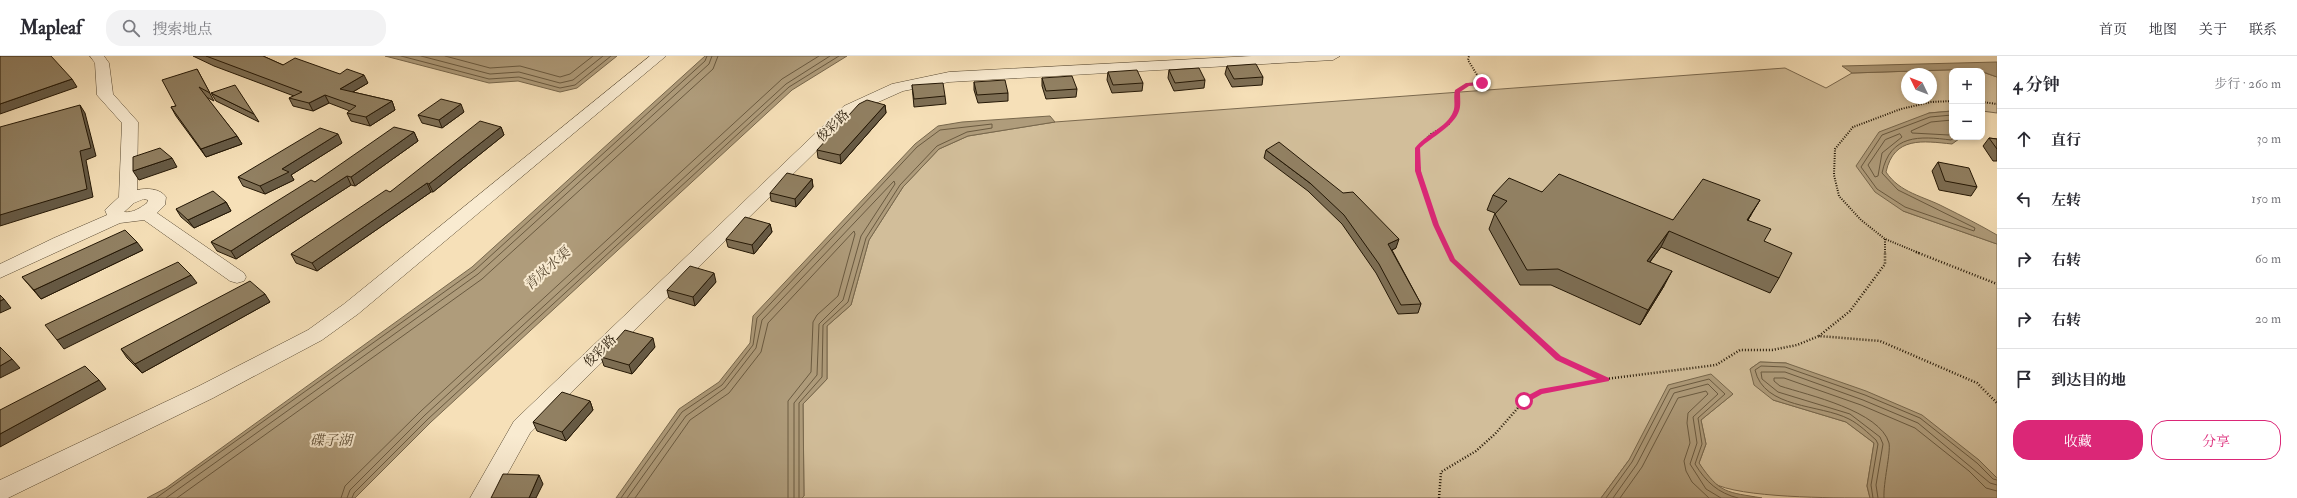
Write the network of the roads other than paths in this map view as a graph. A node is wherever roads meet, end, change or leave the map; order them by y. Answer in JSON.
{"nodes":[{"id":1,"x":97,"y":56,"type":"edge"},
{"id":2,"x":659,"y":56,"type":"edge"},
{"id":3,"x":1333,"y":56,"type":"edge"},
{"id":4,"x":128,"y":199,"type":"junction"},
{"id":5,"x":146,"y":213,"type":"junction"},
{"id":6,"x":117,"y":215,"type":"junction"},
{"id":7,"x":0,"y":257,"type":"edge"},
{"id":8,"x":0,"y":272,"type":"edge"},
{"id":9,"x":237,"y":277,"type":"dead end"},
{"id":10,"x":0,"y":491,"type":"edge"},
{"id":11,"x":482,"y":498,"type":"edge"}],
"edges":[{"from":1,"to":4,"type":"street"},
{"from":2,"to":10,"type":"street"},
{"from":3,"to":11,"type":"street","name":"俊彩路"},
{"from":4,"to":5,"type":"street"},
{"from":4,"to":6,"type":"street"},
{"from":5,"to":6,"type":"street"},
{"from":5,"to":9,"type":"street"},
{"from":6,"to":7,"type":"street"},
{"from":6,"to":8,"type":"street"}]}
